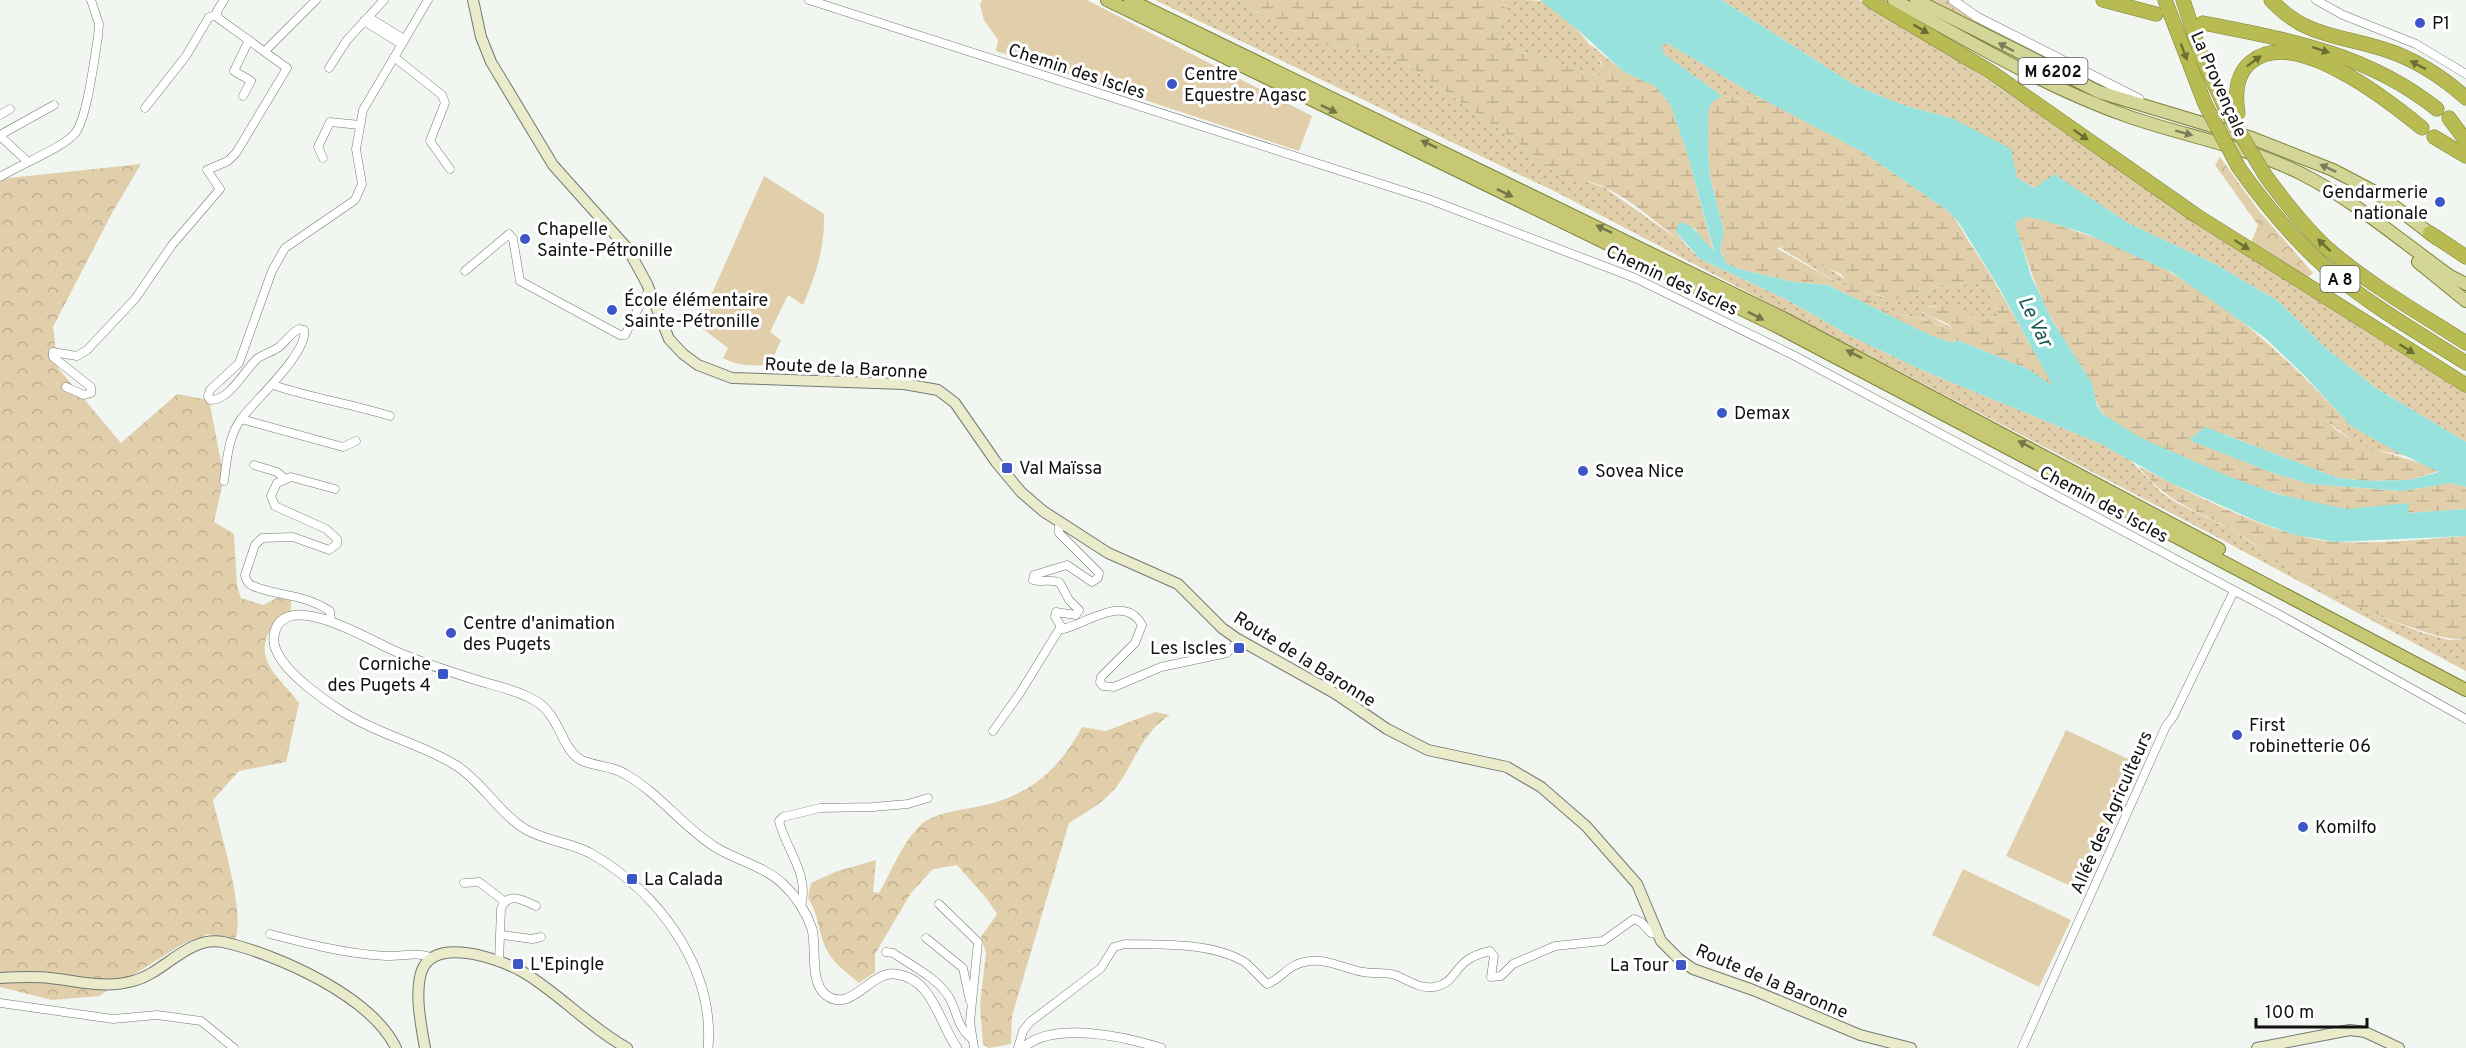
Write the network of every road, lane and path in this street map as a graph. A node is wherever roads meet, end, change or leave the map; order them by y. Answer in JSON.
{"nodes":[{"id":1,"x":91,"y":0,"type":"edge"},
{"id":2,"x":224,"y":0,"type":"edge"},
{"id":3,"x":316,"y":0,"type":"edge"},
{"id":4,"x":384,"y":0,"type":"edge"},
{"id":5,"x":428,"y":0,"type":"edge"},
{"id":6,"x":473,"y":0,"type":"edge"},
{"id":7,"x":809,"y":0,"type":"edge"},
{"id":8,"x":1107,"y":0,"type":"edge"},
{"id":9,"x":1131,"y":0,"type":"edge"},
{"id":10,"x":1870,"y":0,"type":"edge"},
{"id":11,"x":1889,"y":0,"type":"edge"},
{"id":12,"x":1916,"y":0,"type":"edge"},
{"id":13,"x":1953,"y":0,"type":"edge"},
{"id":14,"x":2103,"y":0,"type":"edge"},
{"id":15,"x":2164,"y":0,"type":"edge"},
{"id":16,"x":2183,"y":0,"type":"edge"},
{"id":17,"x":2271,"y":0,"type":"edge"},
{"id":18,"x":2316,"y":0,"type":"edge"},
{"id":19,"x":1898,"y":3,"type":"edge"},
{"id":20,"x":2156,"y":14,"type":"dead end"},
{"id":21,"x":217,"y":15,"type":"junction"},
{"id":22,"x":366,"y":19,"type":"junction"},
{"id":23,"x":2203,"y":23,"type":"dead end"},
{"id":24,"x":249,"y":40,"type":"junction"},
{"id":25,"x":403,"y":41,"type":"junction"},
{"id":26,"x":265,"y":51,"type":"junction"},
{"id":27,"x":394,"y":57,"type":"junction"},
{"id":28,"x":329,"y":68,"type":"dead end"},
{"id":29,"x":2466,"y":74,"type":"edge"},
{"id":30,"x":243,"y":96,"type":"dead end"},
{"id":31,"x":2466,"y":98,"type":"edge"},
{"id":32,"x":54,"y":105,"type":"dead end"},
{"id":33,"x":145,"y":108,"type":"dead end"},
{"id":34,"x":10,"y":109,"type":"dead end"},
{"id":35,"x":2437,"y":109,"type":"dead end"},
{"id":36,"x":2232,"y":112,"type":"junction"},
{"id":37,"x":0,"y":115,"type":"edge"},
{"id":38,"x":2176,"y":117,"type":"junction"},
{"id":39,"x":2448,"y":118,"type":"dead end"},
{"id":40,"x":360,"y":125,"type":"junction"},
{"id":41,"x":2422,"y":128,"type":"dead end"},
{"id":42,"x":0,"y":136,"type":"edge"},
{"id":43,"x":2434,"y":137,"type":"dead end"},
{"id":44,"x":2466,"y":141,"type":"edge"},
{"id":45,"x":2466,"y":156,"type":"edge"},
{"id":46,"x":323,"y":158,"type":"dead end"},
{"id":47,"x":27,"y":161,"type":"junction"},
{"id":48,"x":450,"y":169,"type":"dead end"},
{"id":49,"x":0,"y":177,"type":"edge"},
{"id":50,"x":2346,"y":201,"type":"junction"},
{"id":51,"x":2430,"y":233,"type":"junction"},
{"id":52,"x":2466,"y":256,"type":"edge"},
{"id":53,"x":2466,"y":265,"type":"edge"},
{"id":54,"x":465,"y":271,"type":"dead end"},
{"id":55,"x":2466,"y":284,"type":"edge"},
{"id":56,"x":650,"y":290,"type":"junction"},
{"id":57,"x":2466,"y":301,"type":"edge"},
{"id":58,"x":2466,"y":343,"type":"edge"},
{"id":59,"x":2466,"y":363,"type":"edge"},
{"id":60,"x":273,"y":385,"type":"junction"},
{"id":61,"x":2466,"y":386,"type":"edge"},
{"id":62,"x":66,"y":387,"type":"dead end"},
{"id":63,"x":390,"y":416,"type":"dead end"},
{"id":64,"x":241,"y":419,"type":"junction"},
{"id":65,"x":356,"y":441,"type":"dead end"},
{"id":66,"x":254,"y":465,"type":"dead end"},
{"id":67,"x":284,"y":478,"type":"junction"},
{"id":68,"x":224,"y":481,"type":"dead end"},
{"id":69,"x":335,"y":489,"type":"dead end"},
{"id":70,"x":1059,"y":523,"type":"junction"},
{"id":71,"x":2234,"y":591,"type":"junction"},
{"id":72,"x":331,"y":621,"type":"junction"},
{"id":73,"x":1060,"y":628,"type":"junction"},
{"id":74,"x":1239,"y":640,"type":"junction"},
{"id":75,"x":2466,"y":682,"type":"edge"},
{"id":76,"x":2466,"y":690,"type":"edge"},
{"id":77,"x":2466,"y":719,"type":"edge"},
{"id":78,"x":993,"y":731,"type":"dead end"},
{"id":79,"x":928,"y":798,"type":"dead end"},
{"id":80,"x":464,"y":883,"type":"dead end"},
{"id":81,"x":504,"y":901,"type":"junction"},
{"id":82,"x":939,"y":904,"type":"dead end"},
{"id":83,"x":536,"y":906,"type":"dead end"},
{"id":84,"x":801,"y":906,"type":"junction"},
{"id":85,"x":270,"y":934,"type":"dead end"},
{"id":86,"x":1657,"y":934,"type":"junction"},
{"id":87,"x":502,"y":935,"type":"junction"},
{"id":88,"x":541,"y":937,"type":"dead end"},
{"id":89,"x":926,"y":938,"type":"dead end"},
{"id":90,"x":886,"y":952,"type":"dead end"},
{"id":91,"x":435,"y":956,"type":"junction"},
{"id":92,"x":499,"y":962,"type":"junction"},
{"id":93,"x":0,"y":978,"type":"edge"},
{"id":94,"x":0,"y":1003,"type":"edge"},
{"id":95,"x":971,"y":1005,"type":"junction"},
{"id":96,"x":971,"y":1038,"type":"junction"},
{"id":97,"x":234,"y":1048,"type":"edge"},
{"id":98,"x":396,"y":1048,"type":"edge"},
{"id":99,"x":425,"y":1048,"type":"edge"},
{"id":100,"x":627,"y":1048,"type":"edge"},
{"id":101,"x":708,"y":1048,"type":"edge"},
{"id":102,"x":957,"y":1048,"type":"edge"},
{"id":103,"x":974,"y":1048,"type":"edge"},
{"id":104,"x":1021,"y":1048,"type":"edge"},
{"id":105,"x":1161,"y":1048,"type":"edge"},
{"id":106,"x":1911,"y":1048,"type":"edge"},
{"id":107,"x":2022,"y":1048,"type":"edge"},
{"id":108,"x":2257,"y":1048,"type":"edge"},
{"id":109,"x":2399,"y":1048,"type":"edge"}],
"edges":[{"from":1,"to":47,"type":"street"},
{"from":2,"to":21,"type":"street"},
{"from":3,"to":26,"type":"street"},
{"from":4,"to":22,"type":"street"},
{"from":5,"to":25,"type":"street"},
{"from":6,"to":56,"type":"main road","name":"Route de la Baronne"},
{"from":7,"to":71,"type":"street","name":"Chemin des Iscles"},
{"from":8,"to":76,"type":"highway","one_way":true},
{"from":75,"to":9,"type":"highway","one_way":true},
{"from":10,"to":61,"type":"highway","one_way":true},
{"from":11,"to":19,"type":"main road"},
{"from":38,"to":12,"type":"main road","number":"M 6202","one_way":true},
{"from":13,"to":38,"type":"street"},
{"from":14,"to":20,"type":"highway"},
{"from":15,"to":59,"type":"highway","name":"La Provençale","number":"A 8","one_way":true,"bridge":true},
{"from":16,"to":36,"type":"highway","name":"La Provençale","number":"A 8"},
{"from":31,"to":17,"type":"highway","one_way":true},
{"from":18,"to":29,"type":"street"},
{"from":19,"to":50,"type":"main road","number":"M 6202","one_way":true},
{"from":21,"to":24,"type":"street"},
{"from":21,"to":33,"type":"street"},
{"from":22,"to":25,"type":"street"},
{"from":22,"to":28,"type":"street"},
{"from":23,"to":35,"type":"highway","one_way":true},
{"from":24,"to":26,"type":"street"},
{"from":24,"to":30,"type":"street"},
{"from":25,"to":27,"type":"street"},
{"from":26,"to":62,"type":"street"},
{"from":27,"to":40,"type":"street"},
{"from":27,"to":48,"type":"street"},
{"from":32,"to":42,"type":"street"},
{"from":34,"to":37,"type":"street"},
{"from":36,"to":41,"type":"highway","one_way":true},
{"from":58,"to":36,"type":"highway","name":"La Provençale","number":"A 8","one_way":true,"bridge":true},
{"from":51,"to":38,"type":"main road","number":"M 6202","one_way":true},
{"from":39,"to":44,"type":"highway"},
{"from":40,"to":46,"type":"street"},
{"from":40,"to":60,"type":"street"},
{"from":42,"to":47,"type":"street"},
{"from":43,"to":45,"type":"highway"},
{"from":47,"to":49,"type":"street"},
{"from":50,"to":55,"type":"main road","number":"M 6202"},
{"from":50,"to":57,"type":"main road","number":"M 6202"},
{"from":51,"to":52,"type":"highway"},
{"from":51,"to":53,"type":"main road","number":"M 6202"},
{"from":54,"to":56,"type":"street"},
{"from":56,"to":70,"type":"main road","name":"Route de la Baronne"},
{"from":60,"to":63,"type":"street"},
{"from":60,"to":64,"type":"street"},
{"from":64,"to":65,"type":"street"},
{"from":64,"to":68,"type":"street"},
{"from":66,"to":67,"type":"street"},
{"from":67,"to":69,"type":"street"},
{"from":67,"to":72,"type":"street"},
{"from":70,"to":73,"type":"street"},
{"from":70,"to":74,"type":"main road","name":"Route de la Baronne"},
{"from":71,"to":77,"type":"street","name":"Chemin des Iscles"},
{"from":71,"to":107,"type":"street","name":"Allée des Agriculteurs"},
{"from":72,"to":84,"type":"street"},
{"from":72,"to":101,"type":"street"},
{"from":73,"to":74,"type":"street"},
{"from":73,"to":78,"type":"street"},
{"from":74,"to":86,"type":"main road","name":"Route de la Baronne"},
{"from":79,"to":84,"type":"street"},
{"from":80,"to":81,"type":"street"},
{"from":81,"to":83,"type":"street"},
{"from":81,"to":87,"type":"street"},
{"from":82,"to":95,"type":"street"},
{"from":84,"to":102,"type":"street"},
{"from":85,"to":91,"type":"street"},
{"from":86,"to":104,"type":"street"},
{"from":86,"to":106,"type":"main road","name":"Route de la Baronne"},
{"from":87,"to":88,"type":"street"},
{"from":87,"to":92,"type":"street"},
{"from":89,"to":95,"type":"street"},
{"from":90,"to":96,"type":"street"},
{"from":91,"to":92,"type":"main road"},
{"from":91,"to":99,"type":"main road"},
{"from":92,"to":100,"type":"main road"},
{"from":93,"to":98,"type":"main road"},
{"from":94,"to":97,"type":"street"},
{"from":95,"to":96,"type":"street"},
{"from":96,"to":103,"type":"street"},
{"from":104,"to":105,"type":"street"},
{"from":108,"to":109,"type":"main road"}]}
